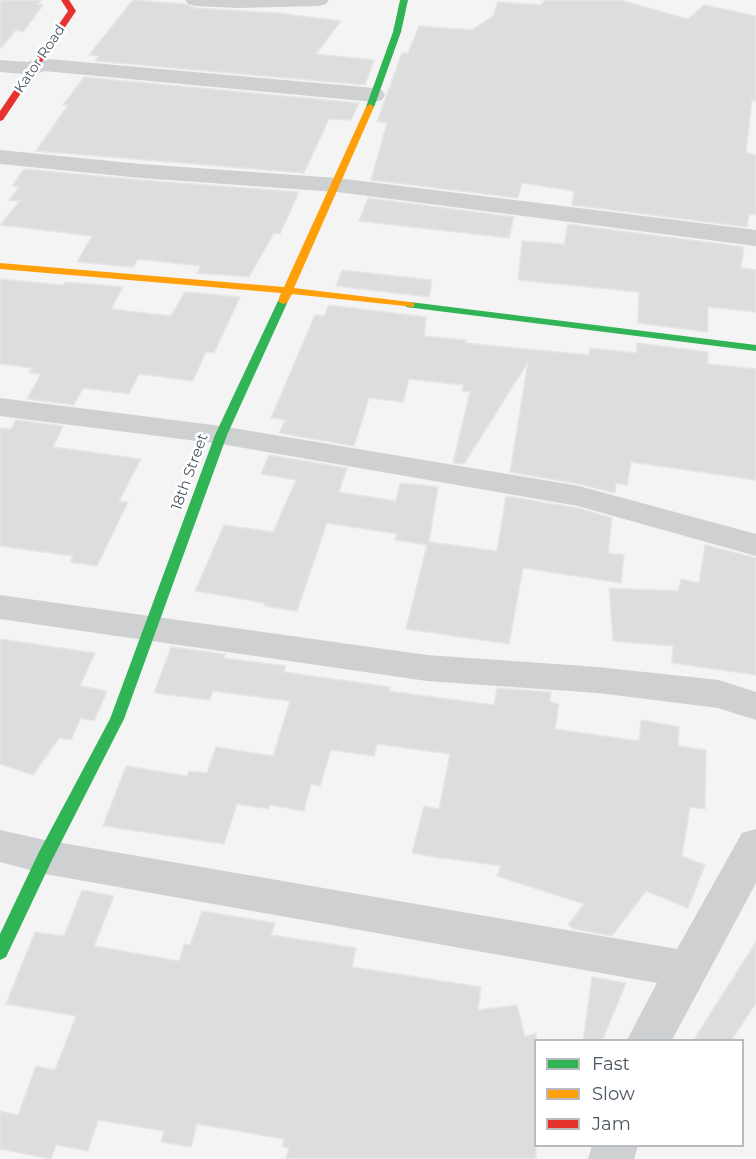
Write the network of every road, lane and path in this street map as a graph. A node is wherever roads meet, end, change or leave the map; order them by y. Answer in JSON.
{"nodes":[{"id":1,"x":65,"y":0,"type":"edge"},
{"id":2,"x":195,"y":0,"type":"edge"},
{"id":3,"x":319,"y":0,"type":"edge"},
{"id":4,"x":404,"y":0,"type":"edge"},
{"id":5,"x":0,"y":66,"type":"edge"},
{"id":6,"x":36,"y":66,"type":"junction"},
{"id":7,"x":374,"y":95,"type":"junction"},
{"id":8,"x":0,"y":118,"type":"edge"},
{"id":9,"x":0,"y":157,"type":"edge"},
{"id":10,"x":337,"y":184,"type":"junction"},
{"id":11,"x":756,"y":238,"type":"edge"},
{"id":12,"x":0,"y":266,"type":"edge"},
{"id":13,"x":286,"y":290,"type":"junction"},
{"id":14,"x":756,"y":348,"type":"edge"},
{"id":15,"x":0,"y":407,"type":"edge"},
{"id":16,"x":221,"y":435,"type":"junction"},
{"id":17,"x":756,"y":545,"type":"edge"},
{"id":18,"x":0,"y":607,"type":"edge"},
{"id":19,"x":151,"y":627,"type":"junction"},
{"id":20,"x":756,"y":706,"type":"edge"},
{"id":21,"x":756,"y":845,"type":"edge"},
{"id":22,"x":0,"y":846,"type":"edge"},
{"id":23,"x":45,"y":857,"type":"junction"},
{"id":24,"x":0,"y":952,"type":"edge"},
{"id":25,"x":688,"y":970,"type":"junction"},
{"id":26,"x":650,"y":1039,"type":"edge"}],
"edges":[{"from":1,"to":6,"type":"street","name":"Kator Road"},
{"from":2,"to":3,"type":"street"},
{"from":4,"to":7,"type":"street","name":"18th Street"},
{"from":5,"to":6,"type":"street"},
{"from":6,"to":7,"type":"street"},
{"from":6,"to":8,"type":"street","name":"Kator Road"},
{"from":7,"to":10,"type":"street","name":"18th Street"},
{"from":9,"to":10,"type":"street"},
{"from":10,"to":11,"type":"street"},
{"from":10,"to":13,"type":"street","name":"18th Street"},
{"from":12,"to":13,"type":"street"},
{"from":13,"to":14,"type":"street"},
{"from":13,"to":16,"type":"street","name":"18th Street"},
{"from":15,"to":16,"type":"street"},
{"from":16,"to":17,"type":"street"},
{"from":16,"to":19,"type":"street","name":"18th Street"},
{"from":18,"to":19,"type":"street"},
{"from":19,"to":20,"type":"street"},
{"from":19,"to":23,"type":"street","name":"18th Street"},
{"from":21,"to":25,"type":"street"},
{"from":22,"to":23,"type":"street"},
{"from":23,"to":24,"type":"street","name":"18th Street"},
{"from":23,"to":25,"type":"street"},
{"from":25,"to":26,"type":"street"}]}
